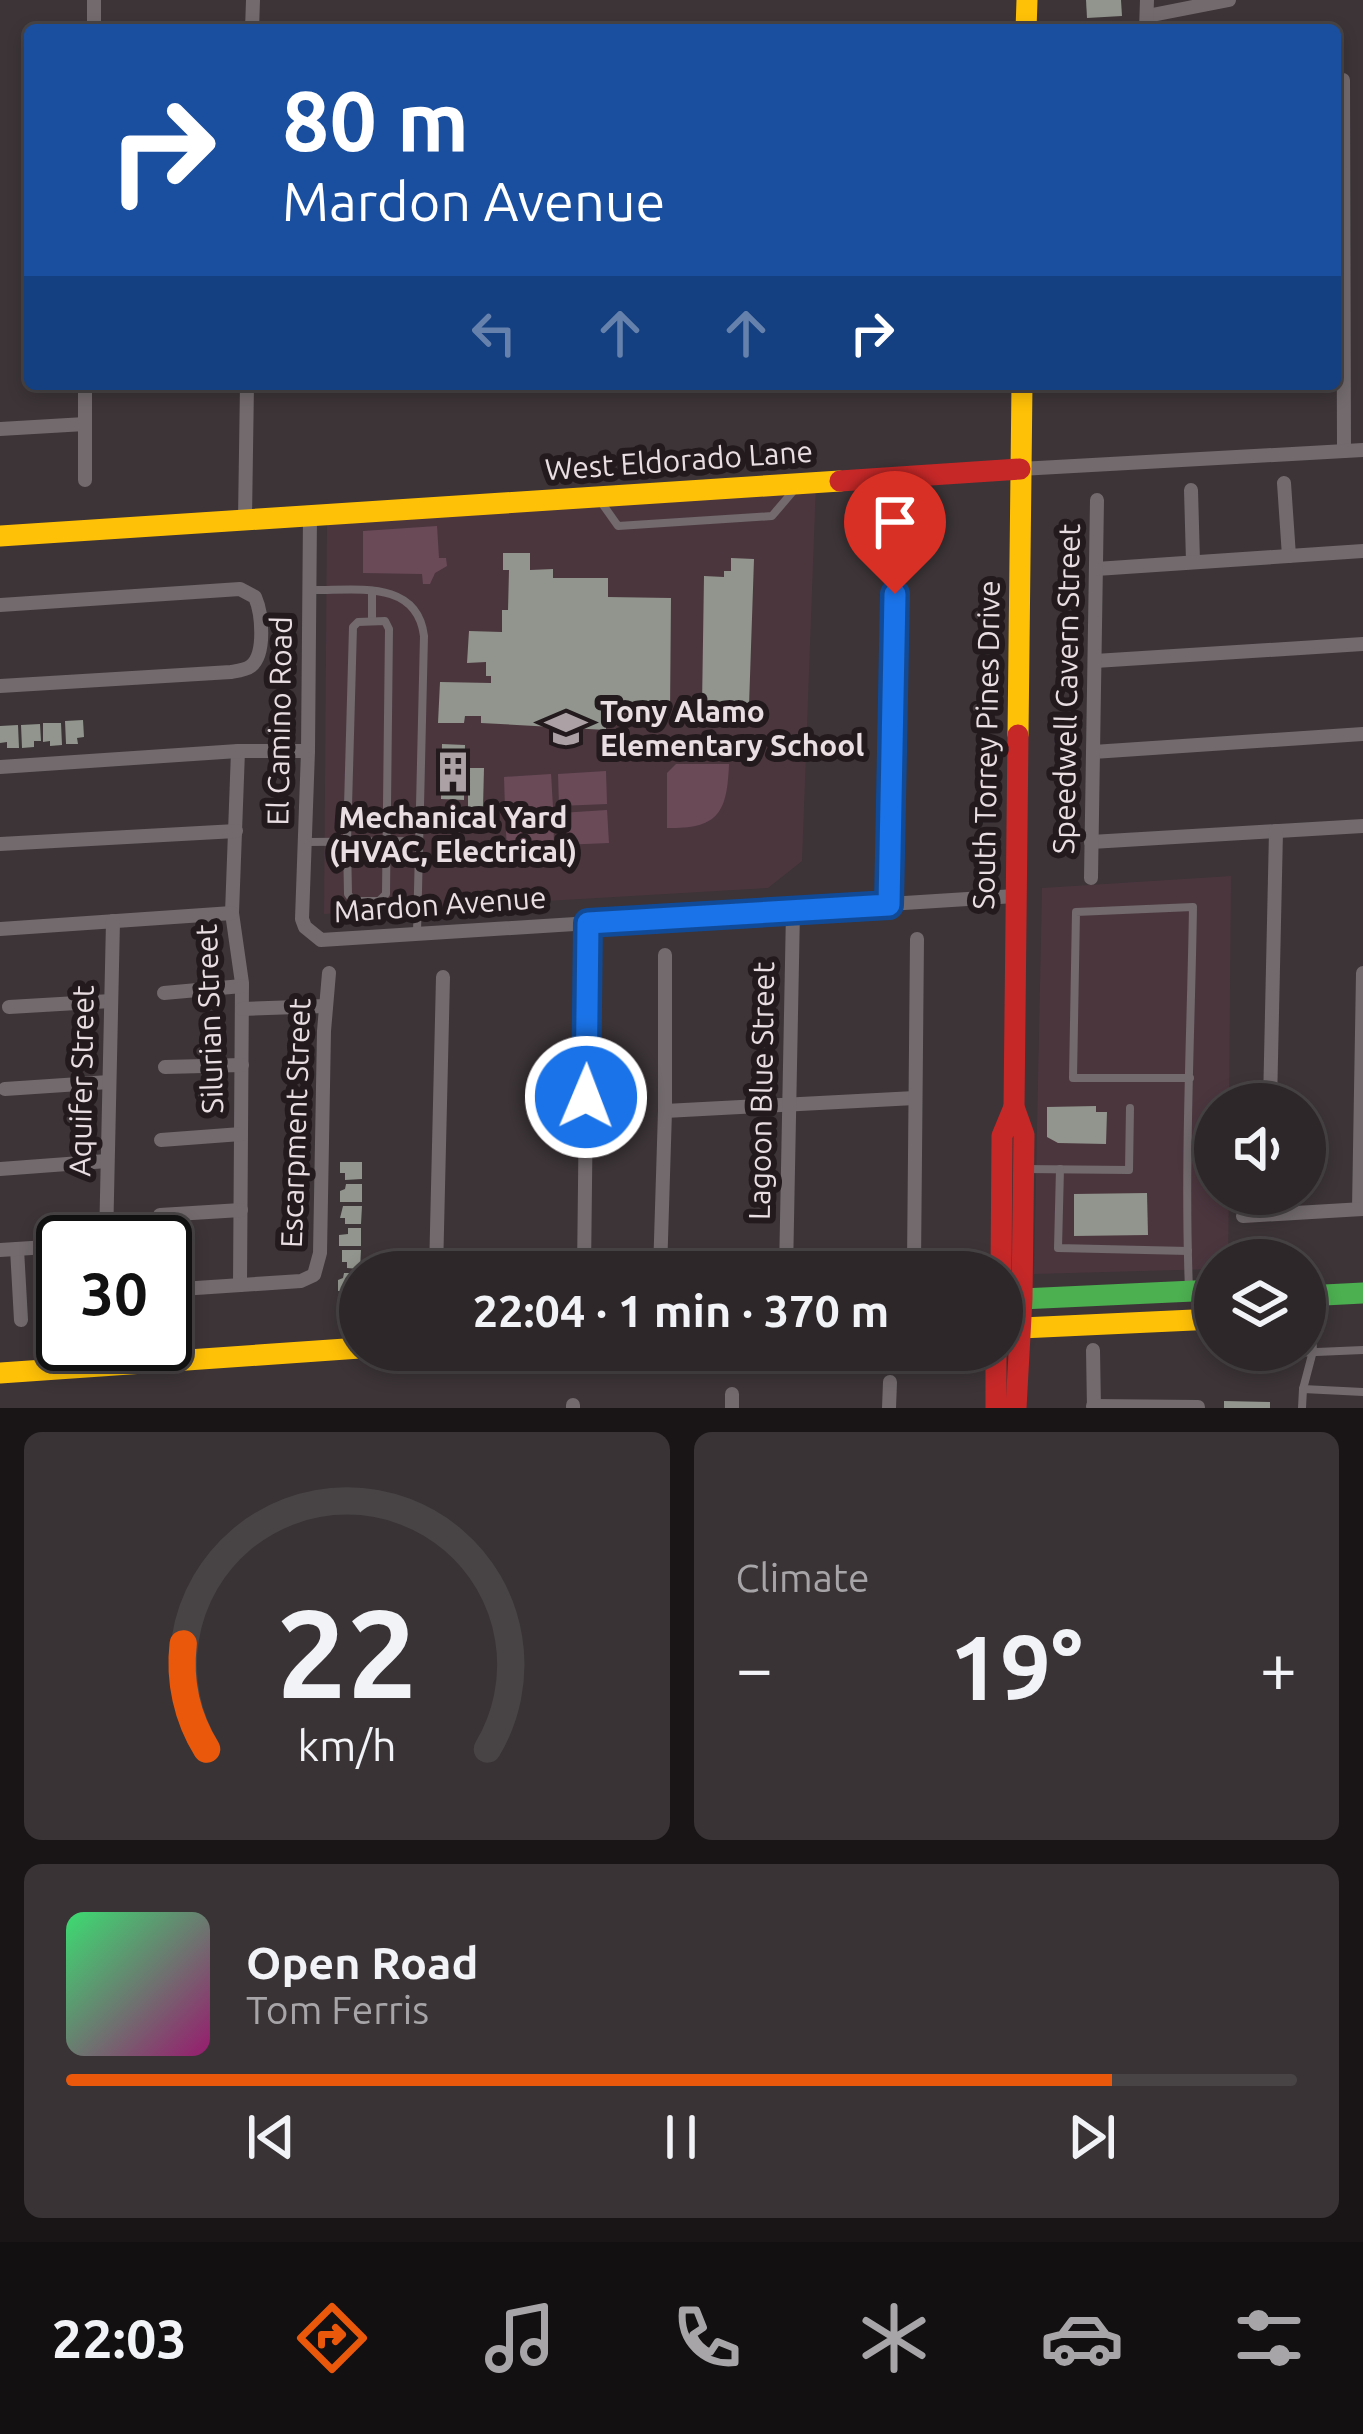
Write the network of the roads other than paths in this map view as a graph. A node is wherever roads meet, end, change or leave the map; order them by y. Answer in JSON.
{"nodes":[{"id":1,"x":1229,"y":0,"type":"edge"},
{"id":2,"x":1147,"y":15,"type":"edge"},
{"id":3,"x":1343,"y":80,"type":"dead end"},
{"id":4,"x":85,"y":390,"type":"edge"},
{"id":5,"x":248,"y":390,"type":"edge"},
{"id":6,"x":1022,"y":390,"type":"edge"},
{"id":7,"x":85,"y":424,"type":"junction"},
{"id":8,"x":0,"y":429,"type":"edge"},
{"id":9,"x":1363,"y":451,"type":"edge"},
{"id":10,"x":1344,"y":452,"type":"junction"},
{"id":11,"x":1020,"y":469,"type":"junction"},
{"id":12,"x":85,"y":480,"type":"dead end"},
{"id":13,"x":1284,"y":483,"type":"dead end"},
{"id":14,"x":1192,"y":490,"type":"dead end"},
{"id":15,"x":1097,"y":500,"type":"dead end"},
{"id":16,"x":310,"y":515,"type":"junction"},
{"id":17,"x":245,"y":519,"type":"junction"},
{"id":18,"x":0,"y":536,"type":"edge"},
{"id":19,"x":1363,"y":550,"type":"edge"},
{"id":20,"x":1289,"y":556,"type":"junction"},
{"id":21,"x":1193,"y":560,"type":"junction"},
{"id":22,"x":1096,"y":569,"type":"junction"},
{"id":23,"x":309,"y":590,"type":"junction"},
{"id":24,"x":372,"y":591,"type":"junction"},
{"id":25,"x":895,"y":594,"type":"dead end"},
{"id":26,"x":0,"y":605,"type":"edge"},
{"id":27,"x":372,"y":621,"type":"junction"},
{"id":28,"x":1363,"y":644,"type":"edge"},
{"id":29,"x":1095,"y":661,"type":"junction"},
{"id":30,"x":0,"y":686,"type":"edge"},
{"id":31,"x":1363,"y":734,"type":"edge"},
{"id":32,"x":238,"y":751,"type":"junction"},
{"id":33,"x":308,"y":751,"type":"junction"},
{"id":34,"x":1093,"y":752,"type":"junction"},
{"id":35,"x":0,"y":766,"type":"edge"},
{"id":36,"x":1363,"y":826,"type":"edge"},
{"id":37,"x":236,"y":831,"type":"junction"},
{"id":38,"x":1276,"y":831,"type":"junction"},
{"id":39,"x":305,"y":842,"type":"junction"},
{"id":40,"x":347,"y":842,"type":"junction"},
{"id":41,"x":387,"y":842,"type":"junction"},
{"id":42,"x":419,"y":842,"type":"junction"},
{"id":43,"x":1091,"y":842,"type":"junction"},
{"id":44,"x":0,"y":844,"type":"edge"},
{"id":45,"x":1090,"y":878,"type":"dead end"},
{"id":46,"x":1015,"y":896,"type":"junction"},
{"id":47,"x":889,"y":905,"type":"junction"},
{"id":48,"x":793,"y":911,"type":"junction"},
{"id":49,"x":232,"y":913,"type":"junction"},
{"id":50,"x":113,"y":921,"type":"junction"},
{"id":51,"x":588,"y":923,"type":"junction"},
{"id":52,"x":305,"y":927,"type":"joint"},
{"id":53,"x":0,"y":928,"type":"edge"},
{"id":54,"x":417,"y":933,"type":"junction"},
{"id":55,"x":917,"y":939,"type":"dead end"},
{"id":56,"x":665,"y":955,"type":"dead end"},
{"id":57,"x":329,"y":973,"type":"dead end"},
{"id":58,"x":1363,"y":973,"type":"edge"},
{"id":59,"x":442,"y":976,"type":"dead end"},
{"id":60,"x":242,"y":986,"type":"junction"},
{"id":61,"x":164,"y":993,"type":"dead end"},
{"id":62,"x":111,"y":1001,"type":"junction"},
{"id":63,"x":326,"y":1006,"type":"junction"},
{"id":64,"x":9,"y":1007,"type":"dead end"},
{"id":65,"x":242,"y":1009,"type":"junction"},
{"id":66,"x":242,"y":1065,"type":"junction"},
{"id":67,"x":165,"y":1067,"type":"dead end"},
{"id":68,"x":1190,"y":1078,"type":"junction"},
{"id":69,"x":109,"y":1082,"type":"junction"},
{"id":70,"x":1270,"y":1083,"type":"edge"},
{"id":71,"x":5,"y":1089,"type":"dead end"},
{"id":72,"x":914,"y":1098,"type":"junction"},
{"id":73,"x":789,"y":1105,"type":"junction"},
{"id":74,"x":1014,"y":1107,"type":"junction"},
{"id":75,"x":1130,"y":1108,"type":"dead end"},
{"id":76,"x":665,"y":1111,"type":"junction"},
{"id":77,"x":1362,"y":1119,"type":"edge"},
{"id":78,"x":241,"y":1134,"type":"junction"},
{"id":79,"x":161,"y":1140,"type":"dead end"},
{"id":80,"x":107,"y":1161,"type":"junction"},
{"id":81,"x":1024,"y":1168,"type":"junction"},
{"id":82,"x":0,"y":1169,"type":"edge"},
{"id":83,"x":1060,"y":1169,"type":"junction"},
{"id":84,"x":1361,"y":1209,"type":"edge"},
{"id":85,"x":241,"y":1210,"type":"junction"},
{"id":86,"x":1326,"y":1211,"type":"edge"},
{"id":87,"x":106,"y":1215,"type":"edge"},
{"id":88,"x":160,"y":1215,"type":"dead end"},
{"id":89,"x":1256,"y":1215,"type":"edge"},
{"id":90,"x":1243,"y":1216,"type":"dead end"},
{"id":91,"x":36,"y":1248,"type":"edge"},
{"id":92,"x":17,"y":1249,"type":"junction"},
{"id":93,"x":0,"y":1250,"type":"edge"},
{"id":94,"x":436,"y":1251,"type":"edge"},
{"id":95,"x":584,"y":1251,"type":"edge"},
{"id":96,"x":661,"y":1251,"type":"edge"},
{"id":97,"x":786,"y":1251,"type":"edge"},
{"id":98,"x":914,"y":1251,"type":"edge"},
{"id":99,"x":1000,"y":1251,"type":"edge"},
{"id":100,"x":1016,"y":1251,"type":"edge"},
{"id":101,"x":1188,"y":1251,"type":"junction"},
{"id":102,"x":240,"y":1285,"type":"junction"},
{"id":103,"x":192,"y":1289,"type":"edge"},
{"id":104,"x":1190,"y":1291,"type":"junction"},
{"id":105,"x":1194,"y":1291,"type":"edge"},
{"id":106,"x":1363,"y":1292,"type":"edge"},
{"id":107,"x":1326,"y":1295,"type":"edge"},
{"id":108,"x":1023,"y":1299,"type":"edge"},
{"id":109,"x":1194,"y":1319,"type":"edge"},
{"id":110,"x":21,"y":1320,"type":"dead end"},
{"id":111,"x":1023,"y":1328,"type":"edge"},
{"id":112,"x":339,"y":1349,"type":"edge"},
{"id":113,"x":1363,"y":1349,"type":"edge"},
{"id":114,"x":1326,"y":1350,"type":"edge"},
{"id":115,"x":1093,"y":1351,"type":"dead end"},
{"id":116,"x":996,"y":1371,"type":"edge"},
{"id":117,"x":1013,"y":1371,"type":"edge"},
{"id":118,"x":1308,"y":1371,"type":"edge"},
{"id":119,"x":0,"y":1373,"type":"edge"},
{"id":120,"x":890,"y":1382,"type":"dead end"},
{"id":121,"x":1303,"y":1390,"type":"junction"},
{"id":122,"x":1363,"y":1392,"type":"edge"},
{"id":123,"x":1093,"y":1407,"type":"edge"},
{"id":124,"x":1198,"y":1407,"type":"edge"},
{"id":125,"x":890,"y":1408,"type":"edge"},
{"id":126,"x":995,"y":1408,"type":"edge"},
{"id":127,"x":1016,"y":1408,"type":"edge"},
{"id":128,"x":1302,"y":1408,"type":"edge"}],
"edges":[{"from":1,"to":2,"type":"street"},
{"from":3,"to":10,"type":"street"},
{"from":4,"to":7,"type":"street"},
{"from":5,"to":17,"type":"street"},
{"from":6,"to":11,"type":"street","name":"South Torrey Pines Drive"},
{"from":7,"to":8,"type":"street"},
{"from":7,"to":12,"type":"street"},
{"from":9,"to":10,"type":"street","name":"West Eldorado Lane"},
{"from":10,"to":11,"type":"street","name":"West Eldorado Lane"},
{"from":11,"to":16,"type":"street","name":"West Eldorado Lane"},
{"from":11,"to":46,"type":"street","name":"South Torrey Pines Drive"},
{"from":13,"to":20,"type":"street"},
{"from":14,"to":21,"type":"street"},
{"from":15,"to":22,"type":"street","name":"Speedwell Cavern Street"},
{"from":16,"to":17,"type":"street","name":"West Eldorado Lane"},
{"from":16,"to":23,"type":"street","name":"El Camino Road"},
{"from":17,"to":18,"type":"street","name":"West Eldorado Lane"},
{"from":19,"to":20,"type":"street"},
{"from":20,"to":21,"type":"street"},
{"from":21,"to":22,"type":"street"},
{"from":22,"to":29,"type":"street","name":"Speedwell Cavern Street"},
{"from":23,"to":24,"type":"lane"},
{"from":23,"to":33,"type":"street","name":"El Camino Road"},
{"from":24,"to":27,"type":"lane"},
{"from":24,"to":42,"type":"lane"},
{"from":25,"to":47,"type":"street"},
{"from":26,"to":30,"type":"street"},
{"from":27,"to":40,"type":"lane"},
{"from":27,"to":41,"type":"lane"},
{"from":28,"to":29,"type":"street"},
{"from":29,"to":34,"type":"street","name":"Speedwell Cavern Street"},
{"from":31,"to":34,"type":"street"},
{"from":32,"to":33,"type":"street"},
{"from":32,"to":35,"type":"street"},
{"from":32,"to":37,"type":"street","name":"Silurian Street"},
{"from":33,"to":39,"type":"street","name":"El Camino Road"},
{"from":34,"to":43,"type":"street","name":"Speedwell Cavern Street"},
{"from":36,"to":38,"type":"street"},
{"from":37,"to":44,"type":"street"},
{"from":37,"to":49,"type":"street","name":"Silurian Street"},
{"from":38,"to":43,"type":"street"},
{"from":38,"to":70,"type":"street"},
{"from":39,"to":40,"type":"lane"},
{"from":39,"to":52,"type":"street","name":"El Camino Road"},
{"from":40,"to":41,"type":"lane"},
{"from":40,"to":41,"type":"lane"},
{"from":41,"to":42,"type":"lane"},
{"from":42,"to":54,"type":"lane"},
{"from":43,"to":45,"type":"street","name":"Speedwell Cavern Street"},
{"from":46,"to":47,"type":"street","name":"Mardon Avenue"},
{"from":46,"to":74,"type":"street","name":"South Torrey Pines Drive"},
{"from":47,"to":48,"type":"street","name":"Mardon Avenue"},
{"from":48,"to":51,"type":"street","name":"Mardon Avenue"},
{"from":48,"to":73,"type":"street","name":"Lagoon Blue Street"},
{"from":49,"to":50,"type":"street"},
{"from":49,"to":60,"type":"street","name":"Silurian Street"},
{"from":50,"to":53,"type":"street"},
{"from":50,"to":62,"type":"street","name":"Aquifer Street"},
{"from":51,"to":54,"type":"street","name":"Mardon Avenue"},
{"from":51,"to":95,"type":"street"},
{"from":52,"to":54,"type":"street","name":"Mardon Avenue"},
{"from":55,"to":72,"type":"street"},
{"from":56,"to":76,"type":"street"},
{"from":57,"to":63,"type":"street","name":"Escarpment Street"},
{"from":58,"to":77,"type":"street"},
{"from":59,"to":94,"type":"street"},
{"from":60,"to":61,"type":"street"},
{"from":60,"to":65,"type":"street","name":"Silurian Street"},
{"from":62,"to":64,"type":"street"},
{"from":62,"to":69,"type":"street","name":"Aquifer Street"},
{"from":63,"to":65,"type":"street"},
{"from":63,"to":102,"type":"street","name":"Escarpment Street"},
{"from":65,"to":66,"type":"street","name":"Silurian Street"},
{"from":66,"to":67,"type":"street"},
{"from":66,"to":78,"type":"street","name":"Silurian Street"},
{"from":68,"to":68,"type":"lane"},
{"from":68,"to":101,"type":"lane"},
{"from":69,"to":71,"type":"street"},
{"from":69,"to":80,"type":"street","name":"Aquifer Street"},
{"from":72,"to":73,"type":"street"},
{"from":72,"to":98,"type":"street"},
{"from":73,"to":76,"type":"street"},
{"from":73,"to":97,"type":"street","name":"Lagoon Blue Street"},
{"from":74,"to":81,"type":"street","name":"South Torrey Pines Drive"},
{"from":74,"to":99,"type":"street","name":"South Torrey Pines Drive"},
{"from":75,"to":83,"type":"lane"},
{"from":76,"to":96,"type":"street"},
{"from":77,"to":84,"type":"street"},
{"from":78,"to":79,"type":"street"},
{"from":78,"to":85,"type":"street","name":"Silurian Street"},
{"from":80,"to":82,"type":"street"},
{"from":80,"to":87,"type":"street","name":"Aquifer Street"},
{"from":81,"to":83,"type":"lane"},
{"from":81,"to":100,"type":"street","name":"South Torrey Pines Drive"},
{"from":83,"to":101,"type":"lane"},
{"from":84,"to":86,"type":"street"},
{"from":85,"to":88,"type":"street"},
{"from":85,"to":102,"type":"street","name":"Silurian Street"},
{"from":89,"to":90,"type":"street"},
{"from":91,"to":92,"type":"street"},
{"from":92,"to":93,"type":"street"},
{"from":92,"to":110,"type":"street"},
{"from":101,"to":104,"type":"lane"},
{"from":102,"to":103,"type":"street"},
{"from":104,"to":105,"type":"street"},
{"from":104,"to":108,"type":"street"},
{"from":106,"to":107,"type":"street"},
{"from":109,"to":111,"type":"street"},
{"from":112,"to":119,"type":"street"},
{"from":113,"to":114,"type":"lane"},
{"from":115,"to":123,"type":"street"},
{"from":116,"to":126,"type":"street"},
{"from":117,"to":127,"type":"street","name":"South Torrey Pines Drive"},
{"from":118,"to":121,"type":"lane"},
{"from":120,"to":125,"type":"street"},
{"from":121,"to":122,"type":"lane"},
{"from":121,"to":128,"type":"lane"},
{"from":123,"to":124,"type":"street"}]}
